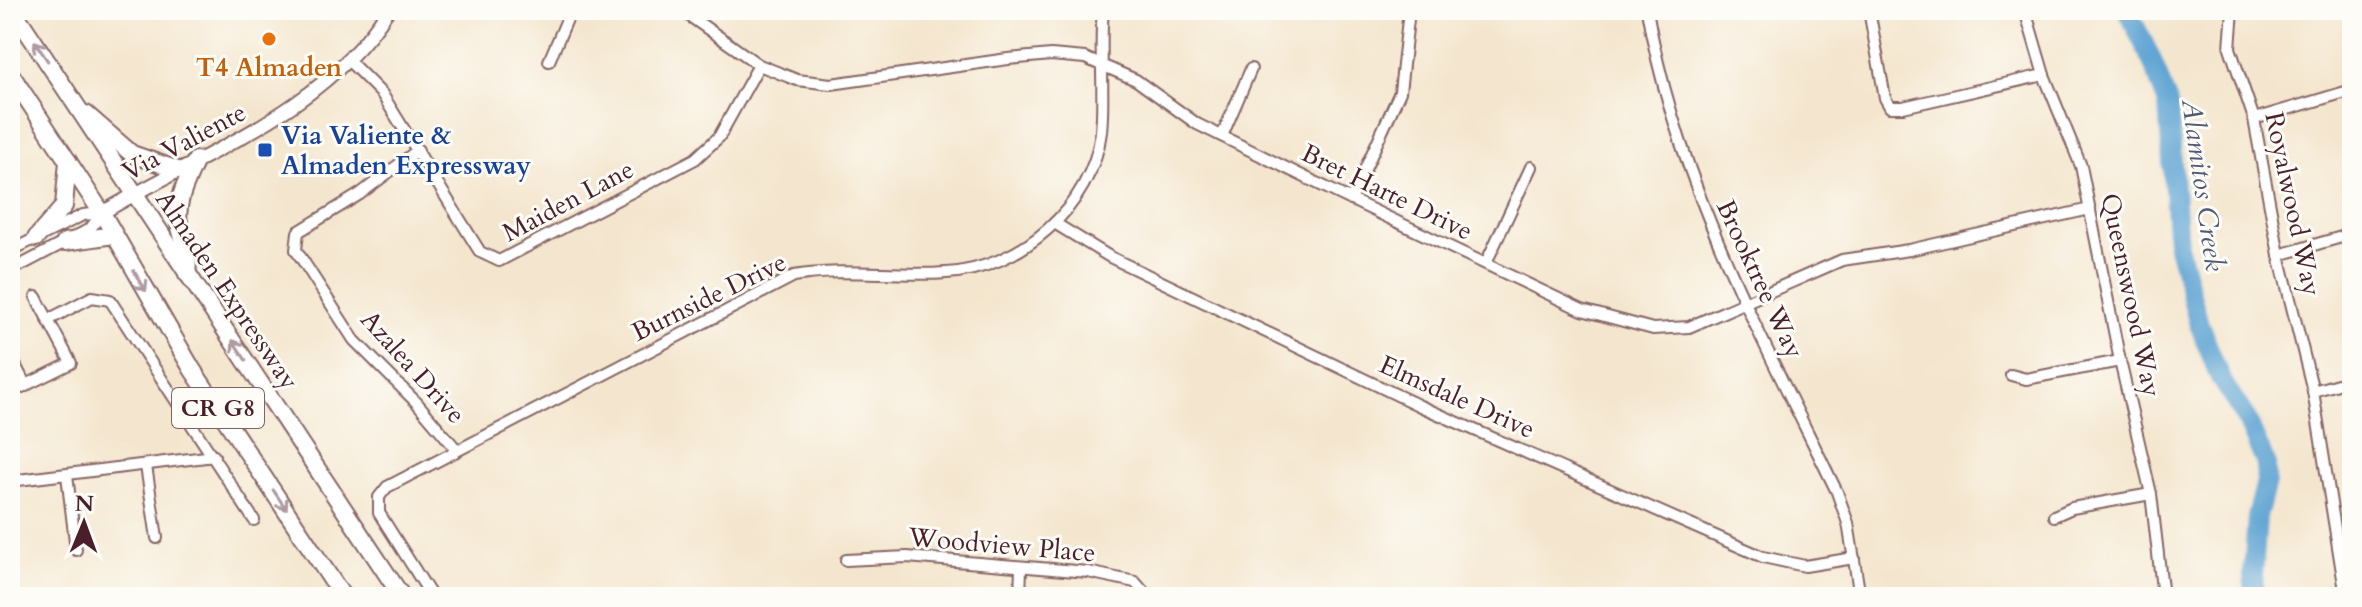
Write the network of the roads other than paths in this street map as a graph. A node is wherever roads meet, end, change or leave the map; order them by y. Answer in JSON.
{"nodes":[{"id":1,"x":13,"y":10,"type":"edge"},
{"id":2,"x":388,"y":10,"type":"edge"},
{"id":3,"x":571,"y":10,"type":"edge"},
{"id":4,"x":681,"y":10,"type":"edge"},
{"id":5,"x":1103,"y":10,"type":"edge"},
{"id":6,"x":1409,"y":10,"type":"edge"},
{"id":7,"x":1647,"y":10,"type":"edge"},
{"id":8,"x":1869,"y":10,"type":"edge"},
{"id":9,"x":2025,"y":10,"type":"edge"},
{"id":10,"x":2233,"y":10,"type":"edge"},
{"id":11,"x":349,"y":61,"type":"junction"},
{"id":12,"x":549,"y":61,"type":"dead end"},
{"id":13,"x":1099,"y":63,"type":"junction"},
{"id":14,"x":759,"y":65,"type":"junction"},
{"id":15,"x":1251,"y":69,"type":"dead end"},
{"id":16,"x":10,"y":73,"type":"edge"},
{"id":17,"x":2044,"y":75,"type":"junction"},
{"id":18,"x":2352,"y":90,"type":"edge"},
{"id":19,"x":79,"y":110,"type":"junction"},
{"id":20,"x":2254,"y":119,"type":"junction"},
{"id":21,"x":1222,"y":136,"type":"junction"},
{"id":22,"x":418,"y":150,"type":"junction"},
{"id":23,"x":196,"y":160,"type":"junction"},
{"id":24,"x":68,"y":161,"type":"junction"},
{"id":25,"x":1531,"y":167,"type":"dead end"},
{"id":26,"x":178,"y":170,"type":"junction"},
{"id":27,"x":134,"y":194,"type":"junction"},
{"id":28,"x":1351,"y":200,"type":"junction"},
{"id":29,"x":2090,"y":209,"type":"junction"},
{"id":30,"x":102,"y":213,"type":"junction"},
{"id":31,"x":1056,"y":224,"type":"junction"},
{"id":32,"x":2352,"y":234,"type":"edge"},
{"id":33,"x":114,"y":235,"type":"junction"},
{"id":34,"x":36,"y":238,"type":"junction"},
{"id":35,"x":65,"y":242,"type":"junction"},
{"id":36,"x":10,"y":251,"type":"edge"},
{"id":37,"x":2279,"y":255,"type":"junction"},
{"id":38,"x":1486,"y":263,"type":"junction"},
{"id":39,"x":10,"y":271,"type":"edge"},
{"id":40,"x":187,"y":274,"type":"junction"},
{"id":41,"x":36,"y":297,"type":"dead end"},
{"id":42,"x":1745,"y":303,"type":"junction"},
{"id":43,"x":48,"y":320,"type":"junction"},
{"id":44,"x":10,"y":355,"type":"edge"},
{"id":45,"x":2120,"y":361,"type":"junction"},
{"id":46,"x":2011,"y":375,"type":"dead end"},
{"id":47,"x":2352,"y":380,"type":"edge"},
{"id":48,"x":26,"y":386,"type":"junction"},
{"id":49,"x":2313,"y":391,"type":"junction"},
{"id":50,"x":10,"y":393,"type":"edge"},
{"id":51,"x":457,"y":450,"type":"junction"},
{"id":52,"x":214,"y":456,"type":"junction"},
{"id":53,"x":146,"y":466,"type":"junction"},
{"id":54,"x":67,"y":475,"type":"junction"},
{"id":55,"x":10,"y":481,"type":"edge"},
{"id":56,"x":2151,"y":494,"type":"junction"},
{"id":57,"x":2054,"y":516,"type":"dead end"},
{"id":58,"x":254,"y":520,"type":"dead end"},
{"id":59,"x":157,"y":538,"type":"dead end"},
{"id":60,"x":76,"y":550,"type":"dead end"},
{"id":61,"x":2346,"y":554,"type":"edge"},
{"id":62,"x":1854,"y":558,"type":"junction"},
{"id":63,"x":846,"y":560,"type":"dead end"},
{"id":64,"x":1021,"y":567,"type":"junction"},
{"id":65,"x":343,"y":597,"type":"edge"},
{"id":66,"x":402,"y":597,"type":"edge"},
{"id":67,"x":432,"y":597,"type":"edge"},
{"id":68,"x":1020,"y":597,"type":"edge"},
{"id":69,"x":1148,"y":597,"type":"edge"},
{"id":70,"x":1860,"y":597,"type":"edge"},
{"id":71,"x":2163,"y":597,"type":"edge"},
{"id":72,"x":2346,"y":597,"type":"edge"}],
"edges":[{"from":19,"to":1,"type":"main road","name":"Almaden Expressway","number":"CR G8","one_way":true},
{"from":2,"to":11,"type":"street","name":"Via Valiente"},
{"from":3,"to":12,"type":"street"},
{"from":4,"to":14,"type":"street","name":"Bret Harte Drive"},
{"from":5,"to":13,"type":"street","name":"Burnside Drive"},
{"from":6,"to":28,"type":"street"},
{"from":7,"to":42,"type":"street","name":"Brooktree Way"},
{"from":8,"to":17,"type":"street"},
{"from":9,"to":17,"type":"street","name":"Queenswood Way"},
{"from":10,"to":20,"type":"street","name":"Royalwood Way"},
{"from":11,"to":22,"type":"street","name":"Maiden Lane"},
{"from":11,"to":23,"type":"street","name":"Via Valiente"},
{"from":13,"to":14,"type":"street","name":"Bret Harte Drive"},
{"from":13,"to":21,"type":"street","name":"Bret Harte Drive"},
{"from":13,"to":31,"type":"street","name":"Burnside Drive"},
{"from":14,"to":22,"type":"street","name":"Maiden Lane"},
{"from":15,"to":21,"type":"street"},
{"from":16,"to":24,"type":"main road","number":"CR G8"},
{"from":17,"to":29,"type":"street","name":"Queenswood Way"},
{"from":18,"to":20,"type":"street"},
{"from":19,"to":26,"type":"main road"},
{"from":19,"to":27,"type":"main road","name":"Almaden Expressway","number":"CR G8"},
{"from":20,"to":37,"type":"street","name":"Royalwood Way"},
{"from":21,"to":28,"type":"street","name":"Bret Harte Drive"},
{"from":22,"to":51,"type":"street","name":"Azalea Drive"},
{"from":23,"to":26,"type":"street","name":"Via Valiente"},
{"from":23,"to":40,"type":"main road"},
{"from":24,"to":30,"type":"main road","number":"CR G8"},
{"from":24,"to":34,"type":"main road"},
{"from":25,"to":38,"type":"street"},
{"from":26,"to":27,"type":"street","name":"Via Valiente"},
{"from":27,"to":30,"type":"street","name":"Via Valiente"},
{"from":27,"to":40,"type":"main road","name":"Almaden Expressway","number":"CR G8"},
{"from":28,"to":38,"type":"street","name":"Bret Harte Drive"},
{"from":29,"to":42,"type":"street","name":"Bret Harte Drive"},
{"from":29,"to":45,"type":"street","name":"Queenswood Way"},
{"from":30,"to":33,"type":"main road","number":"CR G8"},
{"from":30,"to":34,"type":"street"},
{"from":30,"to":35,"type":"street"},
{"from":31,"to":51,"type":"street","name":"Burnside Drive"},
{"from":31,"to":62,"type":"street","name":"Elmsdale Drive"},
{"from":32,"to":37,"type":"street"},
{"from":33,"to":35,"type":"main road"},
{"from":33,"to":65,"type":"main road","number":"CR G8","one_way":true},
{"from":34,"to":36,"type":"street"},
{"from":35,"to":39,"type":"street"},
{"from":37,"to":49,"type":"street","name":"Royalwood Way"},
{"from":38,"to":42,"type":"street","name":"Bret Harte Drive"},
{"from":66,"to":40,"type":"main road","name":"Almaden Expressway","number":"CR G8","one_way":true},
{"from":41,"to":43,"type":"street"},
{"from":42,"to":62,"type":"street","name":"Brooktree Way"},
{"from":43,"to":48,"type":"street"},
{"from":43,"to":52,"type":"street"},
{"from":44,"to":48,"type":"street"},
{"from":45,"to":46,"type":"street"},
{"from":45,"to":56,"type":"street","name":"Queenswood Way"},
{"from":47,"to":49,"type":"street"},
{"from":48,"to":50,"type":"street"},
{"from":49,"to":61,"type":"street","name":"Royalwood Way"},
{"from":51,"to":67,"type":"street","name":"Burnside Drive"},
{"from":52,"to":53,"type":"street"},
{"from":52,"to":58,"type":"street"},
{"from":53,"to":54,"type":"street"},
{"from":53,"to":59,"type":"street"},
{"from":54,"to":55,"type":"street"},
{"from":54,"to":60,"type":"street"},
{"from":56,"to":57,"type":"street"},
{"from":56,"to":71,"type":"street","name":"Queenswood Way"},
{"from":61,"to":72,"type":"street","name":"Royalwood Way"},
{"from":62,"to":70,"type":"street","name":"Brooktree Way"},
{"from":63,"to":64,"type":"street","name":"Woodview Place"},
{"from":64,"to":68,"type":"street"},
{"from":64,"to":69,"type":"street","name":"Woodview Place"}]}
